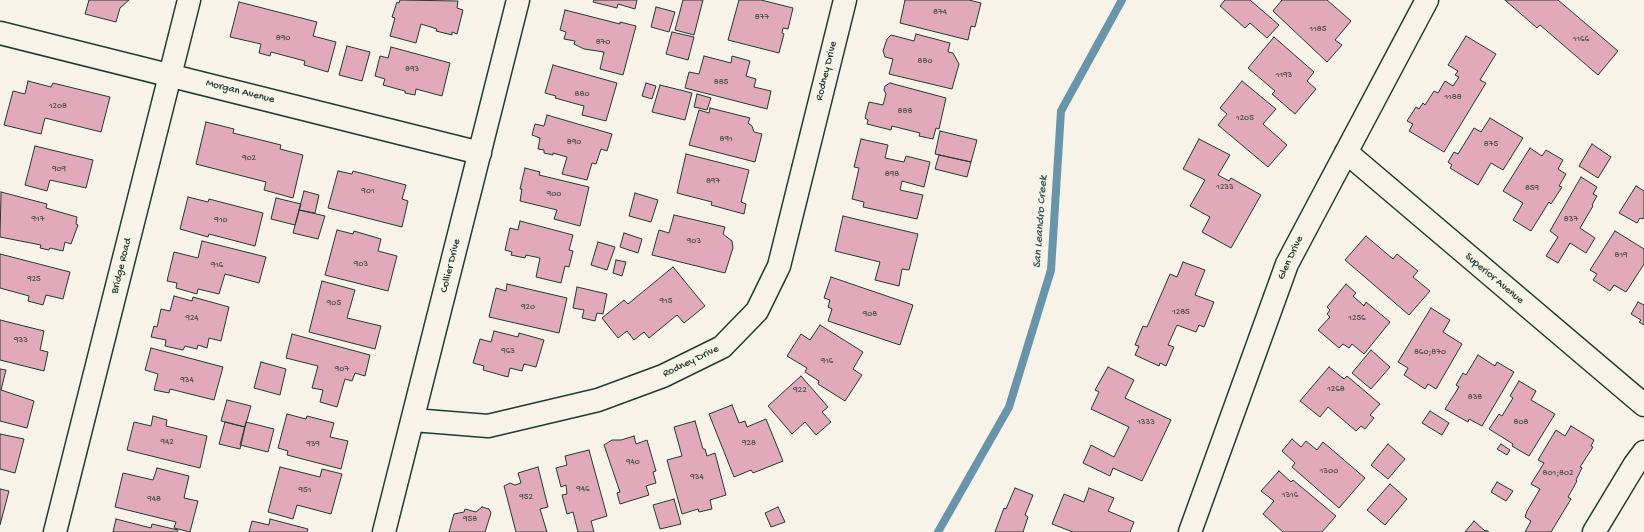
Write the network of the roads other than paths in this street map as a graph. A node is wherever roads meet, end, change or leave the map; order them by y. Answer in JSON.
{"nodes":[{"id":1,"x":188,"y":0,"type":"edge"},
{"id":2,"x":518,"y":0,"type":"edge"},
{"id":3,"x":845,"y":0,"type":"edge"},
{"id":4,"x":1427,"y":0,"type":"edge"},
{"id":5,"x":0,"y":33,"type":"edge"},
{"id":6,"x":171,"y":76,"type":"junction"},
{"id":7,"x":1346,"y":152,"type":"junction"},
{"id":8,"x":480,"y":153,"type":"junction"},
{"id":9,"x":1644,"y":405,"type":"edge"},
{"id":10,"x":413,"y":420,"type":"junction"},
{"id":11,"x":1644,"y":452,"type":"edge"},
{"id":12,"x":55,"y":532,"type":"edge"},
{"id":13,"x":384,"y":532,"type":"edge"},
{"id":14,"x":1190,"y":532,"type":"edge"},
{"id":15,"x":1594,"y":532,"type":"edge"}],
"edges":[{"from":1,"to":6,"type":"street","name":"Bridge Road"},
{"from":2,"to":8,"type":"street","name":"Collier Drive"},
{"from":3,"to":10,"type":"street","name":"Rodney Drive"},
{"from":4,"to":7,"type":"street","name":"Glen Drive"},
{"from":5,"to":6,"type":"street","name":"Morgan Avenue"},
{"from":6,"to":8,"type":"street","name":"Morgan Avenue"},
{"from":6,"to":12,"type":"street","name":"Bridge Road"},
{"from":7,"to":9,"type":"street","name":"Superior Avenue"},
{"from":7,"to":14,"type":"street","name":"Glen Drive"},
{"from":8,"to":10,"type":"street","name":"Collier Drive"},
{"from":10,"to":13,"type":"street","name":"Collier Drive"},
{"from":11,"to":15,"type":"street"}]}
